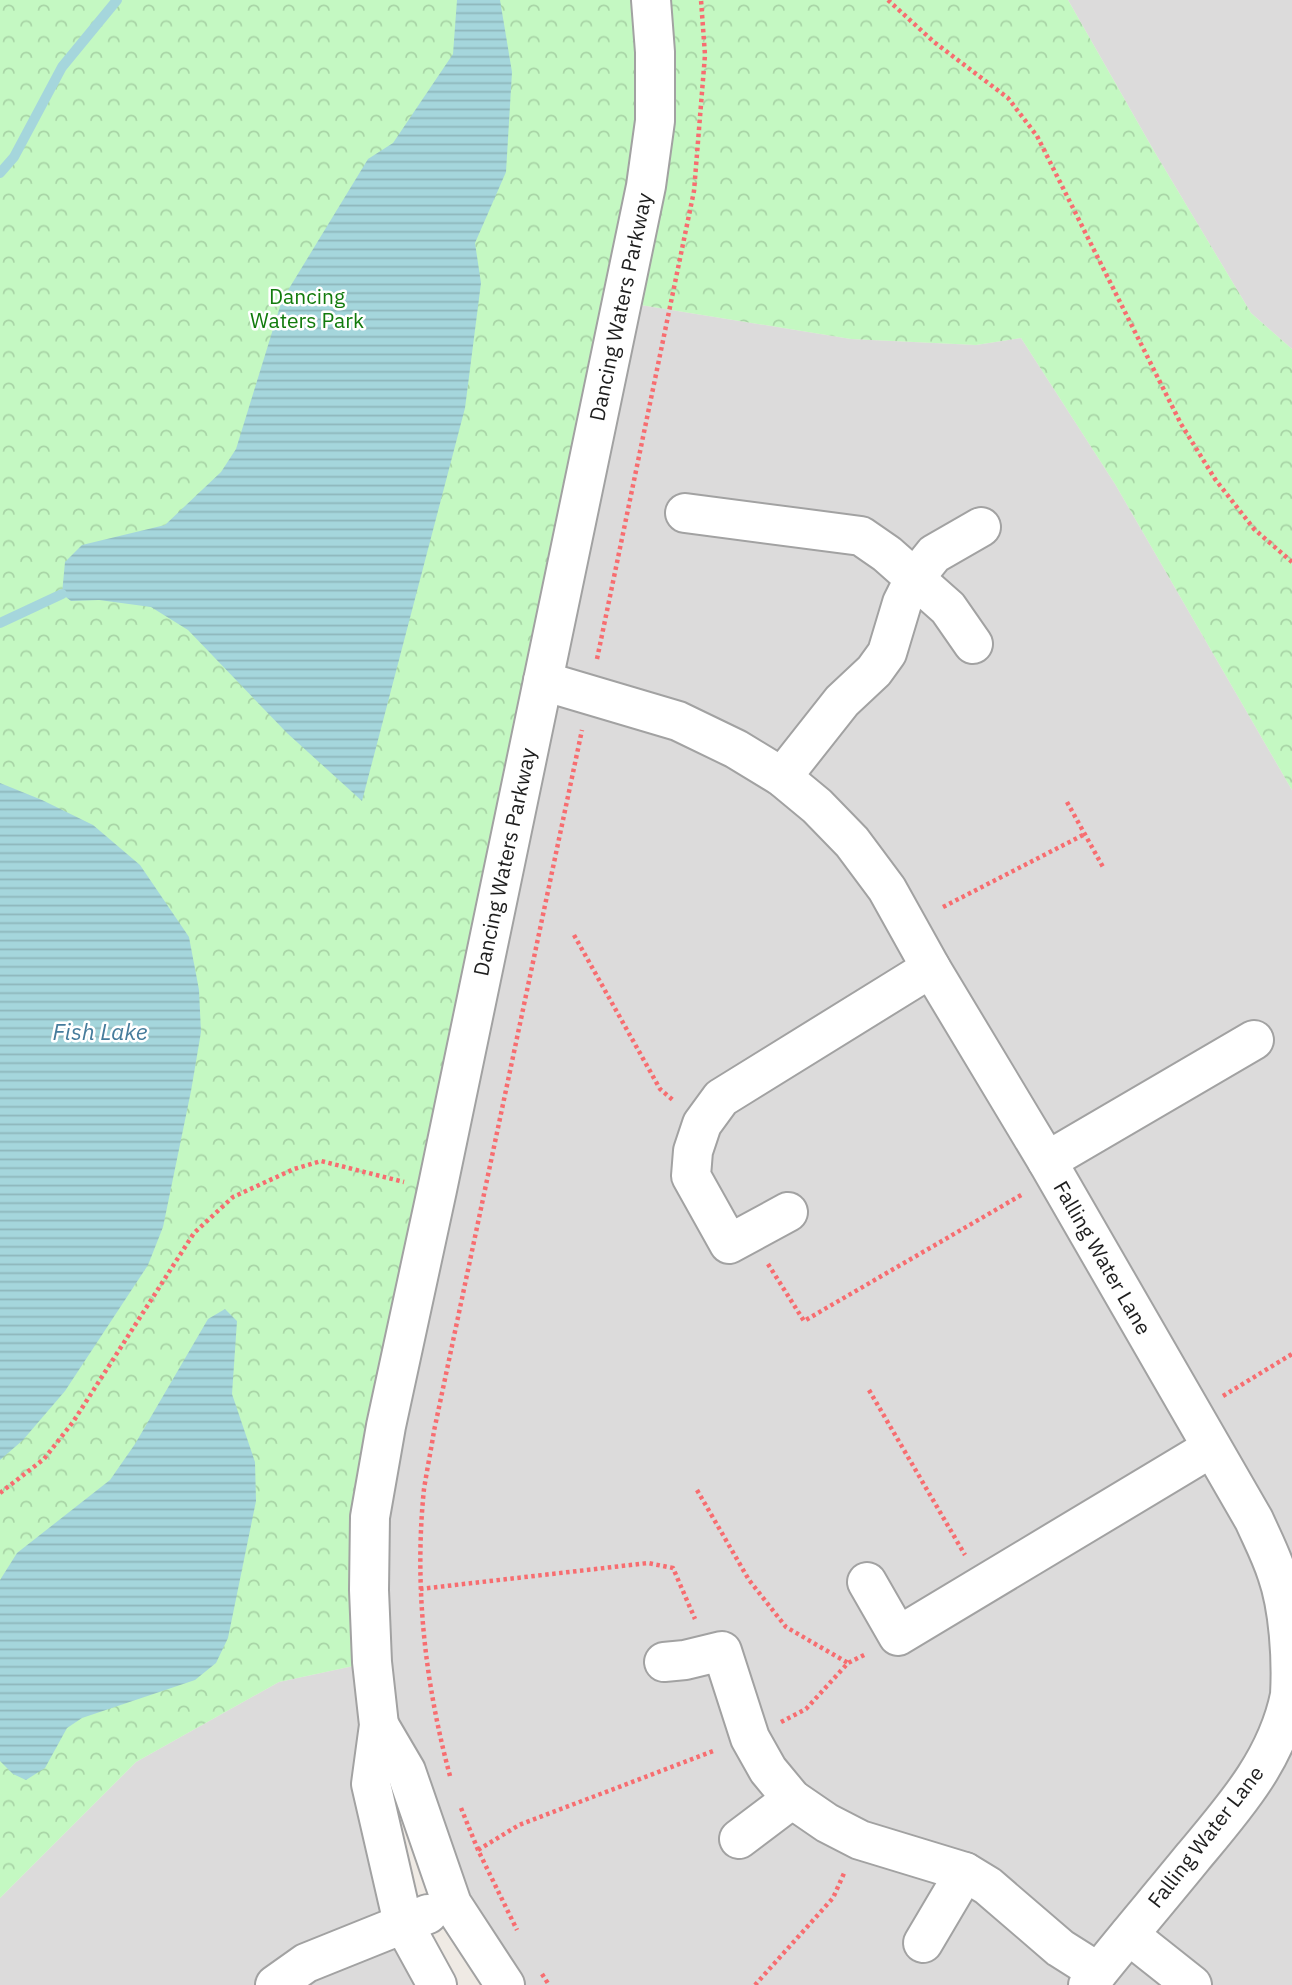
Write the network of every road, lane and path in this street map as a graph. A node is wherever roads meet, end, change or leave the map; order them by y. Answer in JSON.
{"nodes":[{"id":1,"x":651,"y":0,"type":"edge"},
{"id":2,"x":701,"y":0,"type":"edge"},
{"id":3,"x":888,"y":0,"type":"edge"},
{"id":4,"x":685,"y":513,"type":"dead end"},
{"id":5,"x":981,"y":527,"type":"dead end"},
{"id":6,"x":1292,"y":562,"type":"edge"},
{"id":7,"x":914,"y":579,"type":"junction"},
{"id":8,"x":973,"y":644,"type":"dead end"},
{"id":9,"x":543,"y":681,"type":"junction"},
{"id":10,"x":590,"y":695,"type":"junction"},
{"id":11,"x":782,"y":777,"type":"junction"},
{"id":12,"x":1067,"y":802,"type":"dead end"},
{"id":13,"x":1085,"y":834,"type":"junction"},
{"id":14,"x":1103,"y":867,"type":"dead end"},
{"id":15,"x":943,"y":907,"type":"dead end"},
{"id":16,"x":574,"y":934,"type":"dead end"},
{"id":17,"x":931,"y":968,"type":"junction"},
{"id":18,"x":1254,"y":1040,"type":"dead end"},
{"id":19,"x":702,"y":1124,"type":"junction"},
{"id":20,"x":1051,"y":1169,"type":"junction"},
{"id":21,"x":437,"y":1190,"type":"junction"},
{"id":22,"x":483,"y":1198,"type":"junction"},
{"id":23,"x":788,"y":1212,"type":"dead end"},
{"id":24,"x":749,"y":1233,"type":"junction"},
{"id":25,"x":1292,"y":1354,"type":"edge"},
{"id":26,"x":869,"y":1390,"type":"dead end"},
{"id":27,"x":1193,"y":1416,"type":"junction"},
{"id":28,"x":1212,"y":1448,"type":"junction"},
{"id":29,"x":696,"y":1490,"type":"dead end"},
{"id":30,"x":0,"y":1493,"type":"edge"},
{"id":31,"x":867,"y":1582,"type":"dead end"},
{"id":32,"x":983,"y":1586,"type":"junction"},
{"id":33,"x":420,"y":1589,"type":"junction"},
{"id":34,"x":1290,"y":1611,"type":"edge"},
{"id":35,"x":898,"y":1636,"type":"junction"},
{"id":36,"x":710,"y":1654,"type":"junction"},
{"id":37,"x":664,"y":1662,"type":"dead end"},
{"id":38,"x":848,"y":1663,"type":"junction"},
{"id":39,"x":379,"y":1725,"type":"junction"},
{"id":40,"x":750,"y":1738,"type":"junction"},
{"id":41,"x":451,"y":1779,"type":"dead end"},
{"id":42,"x":792,"y":1799,"type":"junction"},
{"id":43,"x":459,"y":1803,"type":"dead end"},
{"id":44,"x":739,"y":1839,"type":"dead end"},
{"id":45,"x":860,"y":1840,"type":"junction"},
{"id":46,"x":478,"y":1850,"type":"junction"},
{"id":47,"x":965,"y":1872,"type":"junction"},
{"id":48,"x":452,"y":1904,"type":"junction"},
{"id":49,"x":403,"y":1923,"type":"junction"},
{"id":50,"x":1129,"y":1935,"type":"junction"},
{"id":51,"x":520,"y":1936,"type":"dead end"},
{"id":52,"x":923,"y":1943,"type":"dead end"},
{"id":53,"x":539,"y":1970,"type":"dead end"},
{"id":54,"x":1093,"y":1979,"type":"edge"},
{"id":55,"x":275,"y":1985,"type":"edge"},
{"id":56,"x":437,"y":1985,"type":"edge"},
{"id":57,"x":505,"y":1985,"type":"edge"},
{"id":58,"x":549,"y":1985,"type":"edge"},
{"id":59,"x":755,"y":1985,"type":"edge"},
{"id":60,"x":1192,"y":1985,"type":"edge"}],
"edges":[{"from":1,"to":9,"type":"street","name":"Dancing Waters Parkway"},
{"from":2,"to":10,"type":"path"},
{"from":3,"to":6,"type":"path"},
{"from":4,"to":7,"type":"street"},
{"from":5,"to":7,"type":"street"},
{"from":7,"to":8,"type":"street"},
{"from":7,"to":11,"type":"street"},
{"from":9,"to":10,"type":"street","name":"Falling Water Lane"},
{"from":9,"to":21,"type":"street","name":"Dancing Waters Parkway"},
{"from":10,"to":11,"type":"street","name":"Falling Water Lane"},
{"from":10,"to":22,"type":"path"},
{"from":11,"to":17,"type":"street","name":"Falling Water Lane"},
{"from":12,"to":13,"type":"path"},
{"from":13,"to":14,"type":"path"},
{"from":13,"to":15,"type":"path"},
{"from":16,"to":19,"type":"path"},
{"from":17,"to":19,"type":"street"},
{"from":17,"to":20,"type":"street","name":"Falling Water Lane"},
{"from":18,"to":20,"type":"street"},
{"from":19,"to":24,"type":"street"},
{"from":20,"to":24,"type":"path"},
{"from":20,"to":27,"type":"street","name":"Falling Water Lane"},
{"from":21,"to":22,"type":"path"},
{"from":21,"to":30,"type":"path"},
{"from":21,"to":39,"type":"street","name":"Dancing Waters Parkway"},
{"from":22,"to":33,"type":"path"},
{"from":23,"to":24,"type":"street"},
{"from":25,"to":27,"type":"path"},
{"from":26,"to":32,"type":"path"},
{"from":27,"to":28,"type":"street","name":"Falling Water Lane"},
{"from":28,"to":32,"type":"street"},
{"from":28,"to":34,"type":"street","name":"Falling Water Lane"},
{"from":29,"to":38,"type":"path"},
{"from":31,"to":35,"type":"street"},
{"from":32,"to":35,"type":"street"},
{"from":33,"to":36,"type":"path"},
{"from":33,"to":41,"type":"path"},
{"from":34,"to":50,"type":"street","name":"Falling Water Lane"},
{"from":35,"to":38,"type":"path"},
{"from":36,"to":37,"type":"street"},
{"from":36,"to":40,"type":"street"},
{"from":38,"to":40,"type":"path"},
{"from":39,"to":48,"type":"street","name":"Dancing Waters Parkway"},
{"from":39,"to":49,"type":"street","name":"Dancing Waters Parkway"},
{"from":40,"to":42,"type":"street"},
{"from":40,"to":46,"type":"path"},
{"from":42,"to":44,"type":"street"},
{"from":42,"to":45,"type":"street"},
{"from":43,"to":46,"type":"path"},
{"from":45,"to":47,"type":"street"},
{"from":45,"to":59,"type":"path"},
{"from":46,"to":51,"type":"path"},
{"from":47,"to":52,"type":"street"},
{"from":47,"to":54,"type":"street"},
{"from":48,"to":49,"type":"street"},
{"from":48,"to":57,"type":"street","name":"Dancing Waters Parkway"},
{"from":49,"to":55,"type":"street"},
{"from":49,"to":56,"type":"street","name":"Dancing Waters Parkway"},
{"from":50,"to":54,"type":"street","name":"Falling Water Lane"},
{"from":50,"to":60,"type":"street"},
{"from":53,"to":58,"type":"path"}]}
